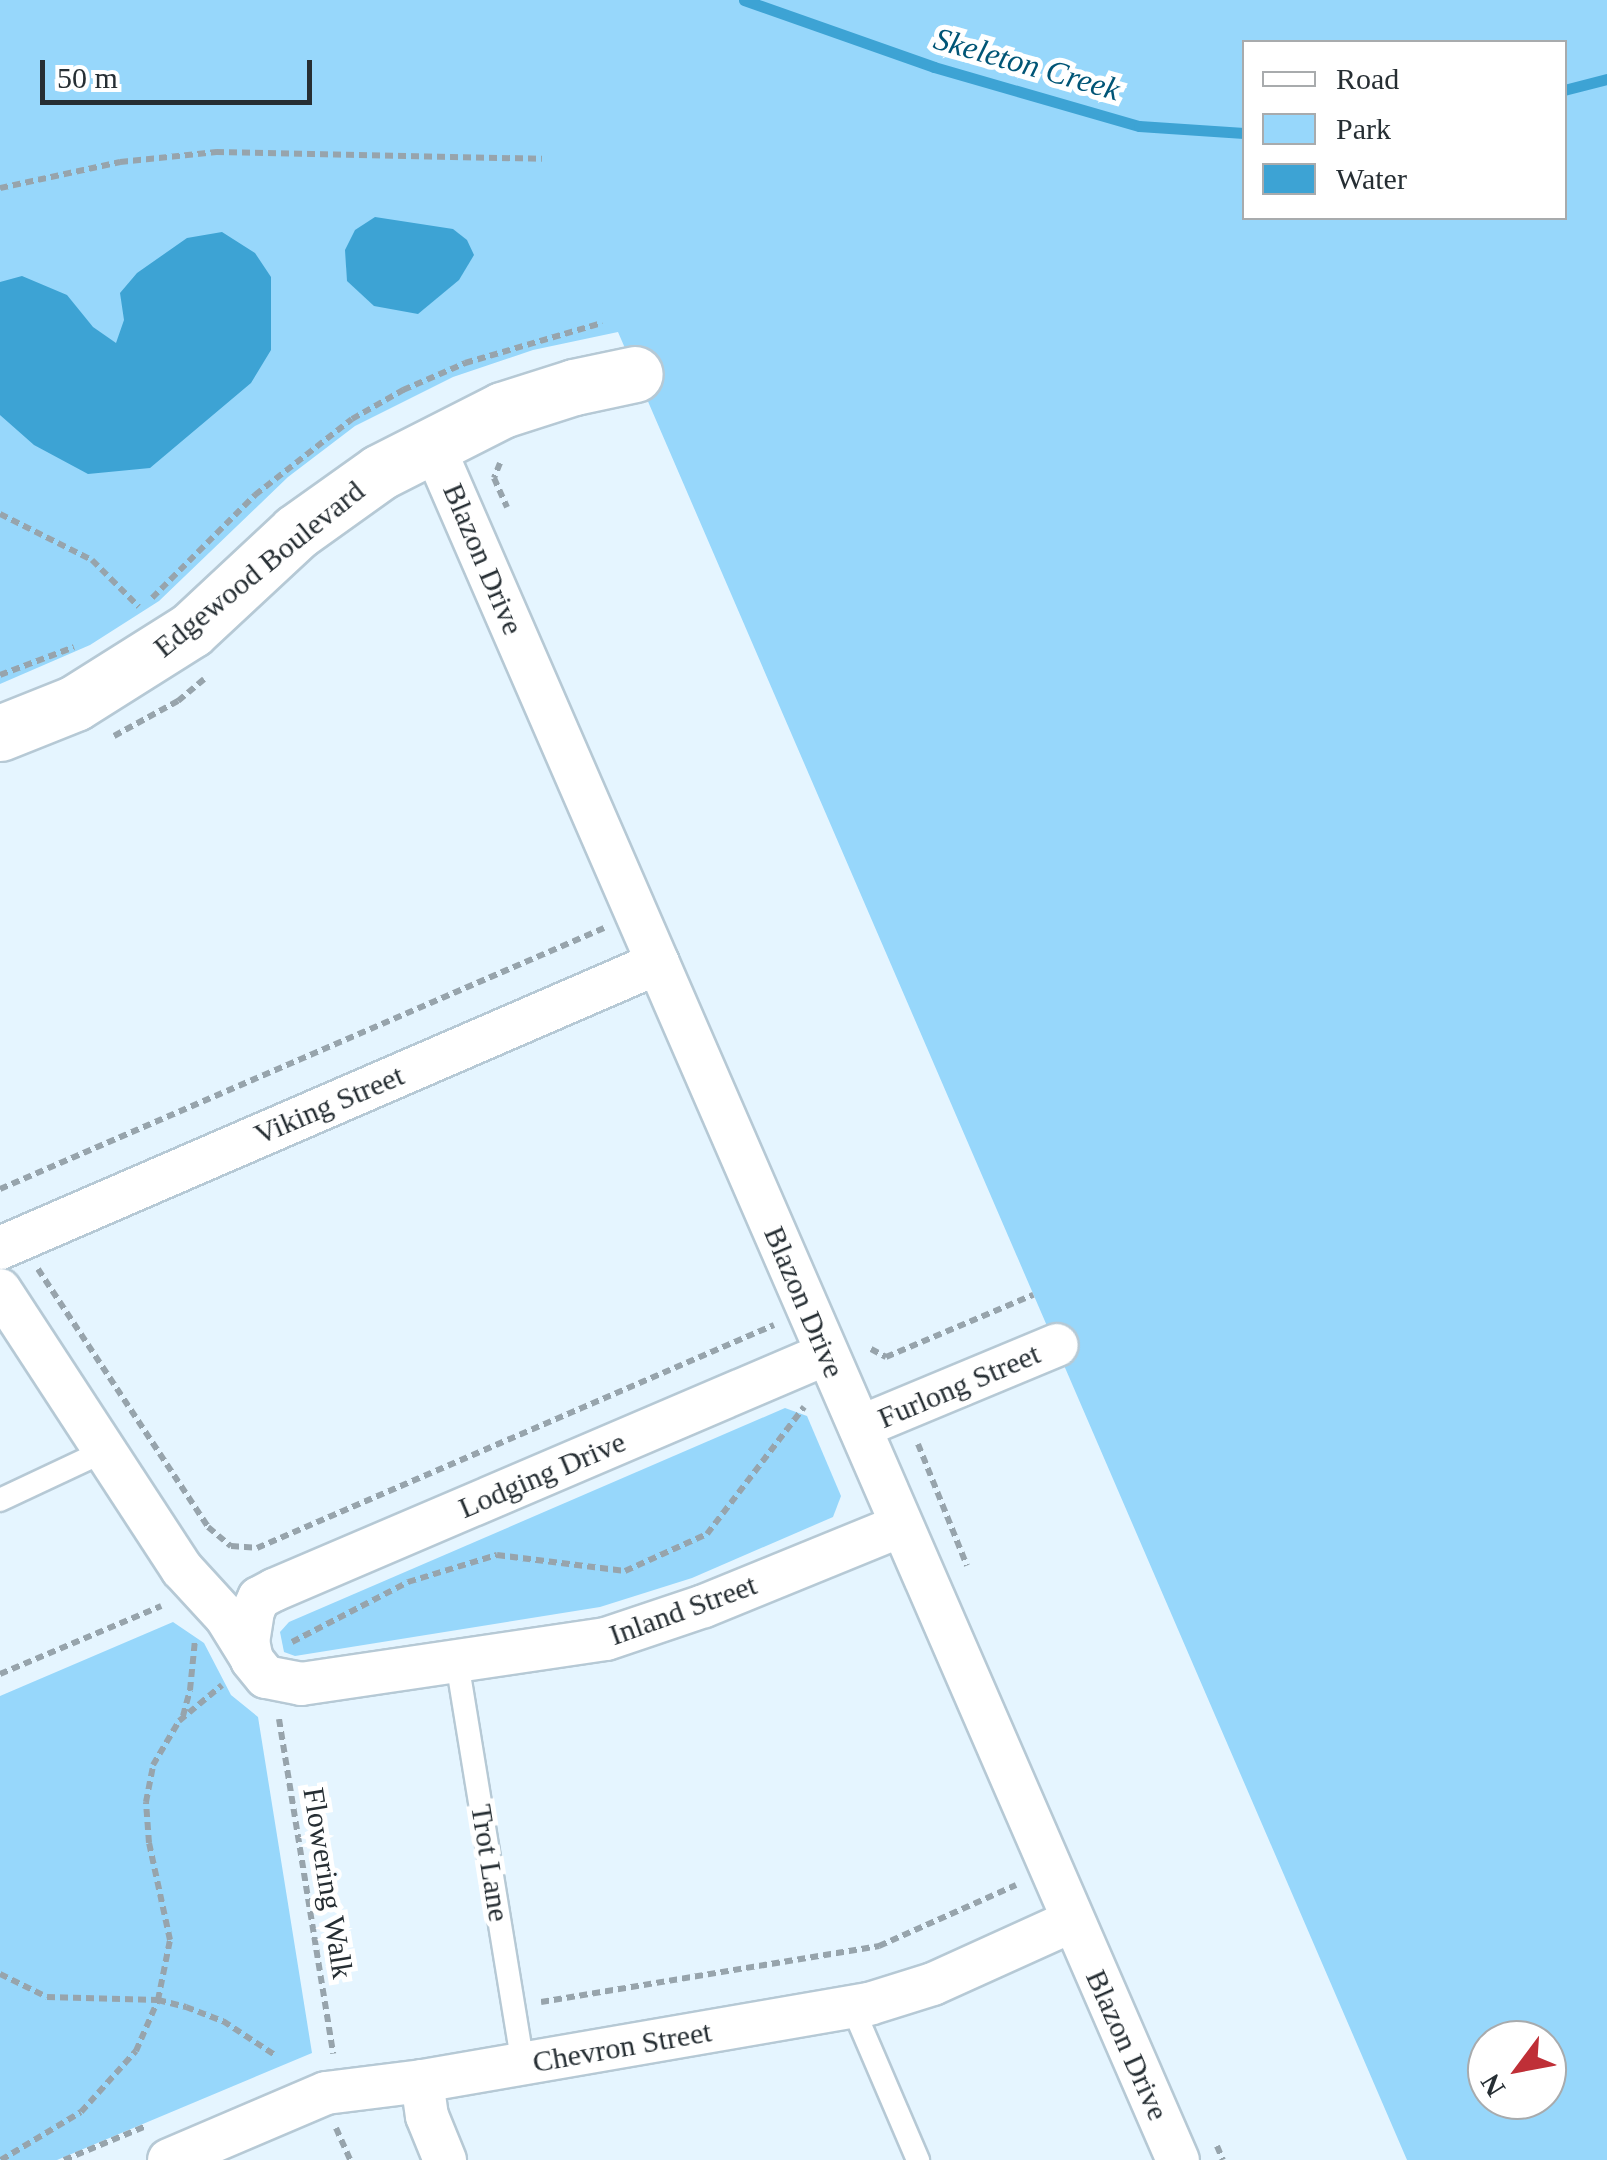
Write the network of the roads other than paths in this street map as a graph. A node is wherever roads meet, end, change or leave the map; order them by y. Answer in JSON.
{"nodes":[{"id":1,"x":635,"y":374,"type":"dead end"},
{"id":2,"x":432,"y":443,"type":"junction"},
{"id":3,"x":0,"y":733,"type":"edge"},
{"id":4,"x":658,"y":963,"type":"junction"},
{"id":5,"x":9,"y":1244,"type":"edge"},
{"id":6,"x":0,"y":1290,"type":"edge"},
{"id":7,"x":1057,"y":1344,"type":"dead end"},
{"id":8,"x":834,"y":1370,"type":"junction"},
{"id":9,"x":860,"y":1428,"type":"junction"},
{"id":10,"x":102,"y":1452,"type":"junction"},
{"id":11,"x":0,"y":1500,"type":"edge"},
{"id":12,"x":900,"y":1526,"type":"junction"},
{"id":13,"x":182,"y":1569,"type":"junction"},
{"id":14,"x":254,"y":1637,"type":"junction"},
{"id":15,"x":457,"y":1662,"type":"junction"},
{"id":16,"x":1072,"y":1921,"type":"junction"},
{"id":17,"x":852,"y":2006,"type":"junction"},
{"id":18,"x":523,"y":2064,"type":"junction"},
{"id":19,"x":422,"y":2082,"type":"junction"},
{"id":20,"x":1196,"y":2151,"type":"edge"},
{"id":21,"x":168,"y":2160,"type":"edge"},
{"id":22,"x":445,"y":2160,"type":"edge"},
{"id":23,"x":918,"y":2160,"type":"edge"}],
"edges":[{"from":1,"to":2,"type":"street","name":"Edgewood Boulevard"},
{"from":2,"to":3,"type":"street","name":"Edgewood Boulevard"},
{"from":2,"to":4,"type":"street","name":"Blazon Drive"},
{"from":4,"to":5,"type":"street","name":"Viking Street"},
{"from":4,"to":8,"type":"street","name":"Blazon Drive"},
{"from":6,"to":10,"type":"street"},
{"from":7,"to":9,"type":"street","name":"Furlong Street"},
{"from":8,"to":9,"type":"street","name":"Blazon Drive"},
{"from":8,"to":14,"type":"street","name":"Lodging Drive"},
{"from":9,"to":12,"type":"street","name":"Blazon Drive"},
{"from":10,"to":11,"type":"lane"},
{"from":10,"to":13,"type":"street"},
{"from":12,"to":15,"type":"street","name":"Inland Street"},
{"from":12,"to":16,"type":"street","name":"Blazon Drive"},
{"from":13,"to":14,"type":"street"},
{"from":13,"to":14,"type":"street"},
{"from":14,"to":15,"type":"street","name":"Inland Street"},
{"from":15,"to":18,"type":"lane","name":"Trot Lane"},
{"from":16,"to":17,"type":"street","name":"Chevron Street"},
{"from":16,"to":20,"type":"street","name":"Blazon Drive"},
{"from":17,"to":18,"type":"street","name":"Chevron Street"},
{"from":17,"to":23,"type":"lane"},
{"from":18,"to":19,"type":"street","name":"Chevron Street"},
{"from":19,"to":21,"type":"street","name":"Chevron Street"},
{"from":19,"to":22,"type":"street"}]}
